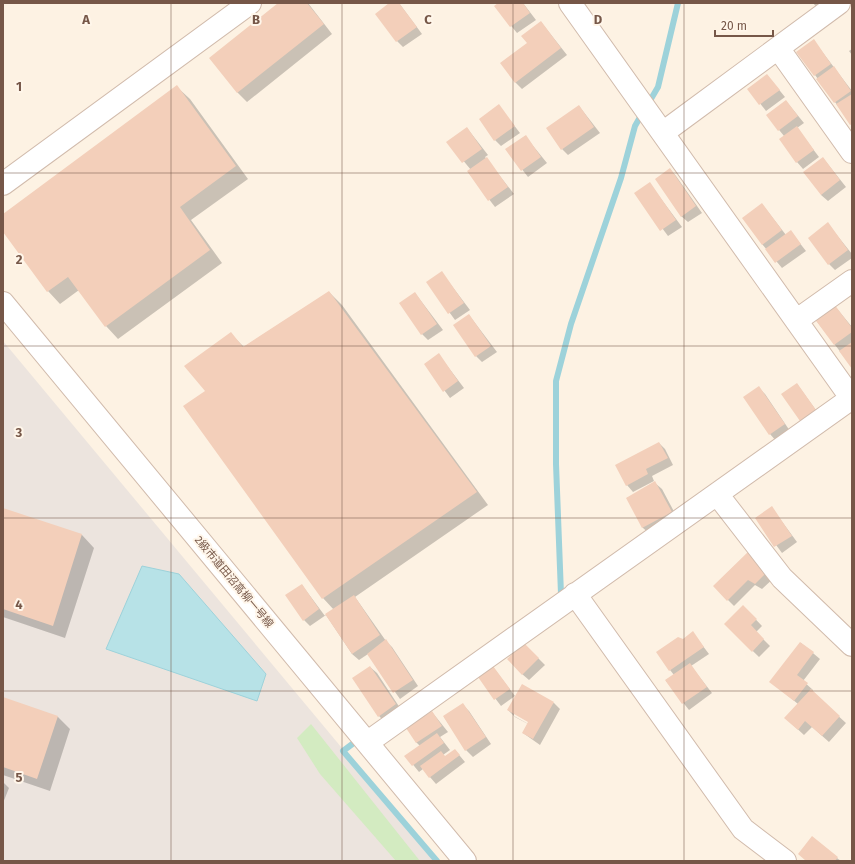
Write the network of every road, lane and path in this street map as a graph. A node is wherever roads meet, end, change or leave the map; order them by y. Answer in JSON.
{"nodes":[{"id":1,"x":250,"y":3,"type":"edge"},
{"id":2,"x":570,"y":3,"type":"edge"},
{"id":3,"x":839,"y":3,"type":"edge"},
{"id":4,"x":778,"y":48,"type":"junction"},
{"id":5,"x":664,"y":132,"type":"junction"},
{"id":6,"x":852,"y":152,"type":"edge"},
{"id":7,"x":3,"y":184,"type":"edge"},
{"id":8,"x":852,"y":281,"type":"edge"},
{"id":9,"x":3,"y":303,"type":"edge"},
{"id":10,"x":796,"y":320,"type":"junction"},
{"id":11,"x":852,"y":398,"type":"edge"},
{"id":12,"x":717,"y":494,"type":"junction"},
{"id":13,"x":575,"y":594,"type":"junction"},
{"id":14,"x":852,"y":645,"type":"edge"},
{"id":15,"x":368,"y":742,"type":"junction"},
{"id":16,"x":466,"y":861,"type":"edge"},
{"id":17,"x":786,"y":861,"type":"edge"}],
"edges":[{"from":1,"to":7,"type":"street"},
{"from":2,"to":5,"type":"street"},
{"from":3,"to":4,"type":"street"},
{"from":4,"to":5,"type":"street"},
{"from":4,"to":6,"type":"street"},
{"from":5,"to":10,"type":"street"},
{"from":8,"to":10,"type":"street"},
{"from":9,"to":15,"type":"street","name":"2級市道田沼高柳一号線"},
{"from":10,"to":11,"type":"street"},
{"from":11,"to":12,"type":"street"},
{"from":12,"to":13,"type":"street"},
{"from":12,"to":14,"type":"street"},
{"from":13,"to":15,"type":"street"},
{"from":13,"to":17,"type":"street"},
{"from":15,"to":16,"type":"street","name":"2級市道田沼高柳一号線"}]}
